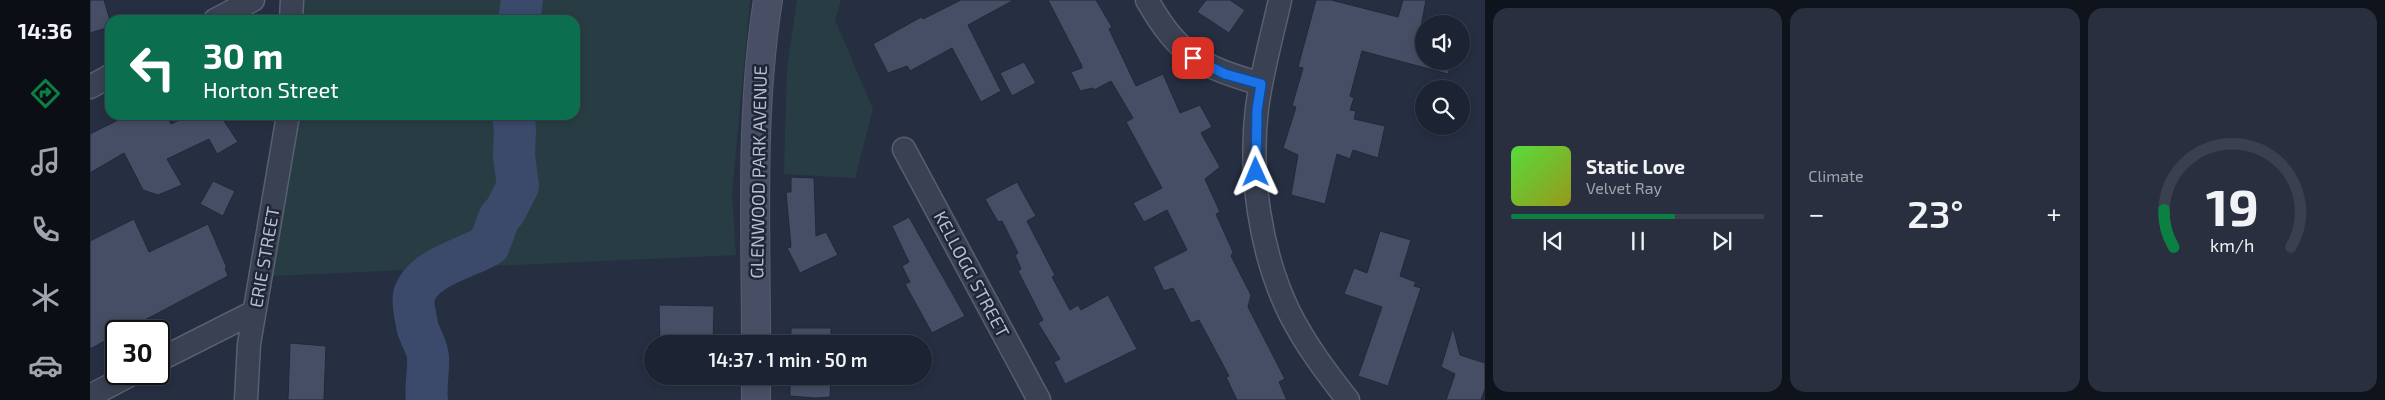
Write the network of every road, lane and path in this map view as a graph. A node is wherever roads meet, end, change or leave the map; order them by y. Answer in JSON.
{"nodes":[{"id":1,"x":253,"y":0,"type":"edge"},
{"id":2,"x":292,"y":0,"type":"edge"},
{"id":3,"x":768,"y":0,"type":"edge"},
{"id":4,"x":1147,"y":0,"type":"edge"},
{"id":5,"x":1280,"y":0,"type":"edge"},
{"id":6,"x":224,"y":15,"type":"edge"},
{"id":7,"x":291,"y":15,"type":"edge"},
{"id":8,"x":105,"y":79,"type":"edge"},
{"id":9,"x":1261,"y":84,"type":"junction"},
{"id":10,"x":90,"y":87,"type":"edge"},
{"id":11,"x":287,"y":120,"type":"edge"},
{"id":12,"x":904,"y":149,"type":"dead end"},
{"id":13,"x":254,"y":312,"type":"junction"},
{"id":14,"x":756,"y":335,"type":"edge"},
{"id":15,"x":170,"y":354,"type":"edge"},
{"id":16,"x":111,"y":385,"type":"edge"},
{"id":17,"x":756,"y":385,"type":"edge"},
{"id":18,"x":90,"y":396,"type":"edge"},
{"id":19,"x":246,"y":400,"type":"edge"},
{"id":20,"x":756,"y":400,"type":"edge"},
{"id":21,"x":1039,"y":400,"type":"edge"},
{"id":22,"x":1348,"y":400,"type":"edge"}],
"edges":[{"from":1,"to":6,"type":"street"},
{"from":2,"to":7,"type":"street"},
{"from":3,"to":14,"type":"main road","name":"GLENWOOD PARK AVENUE"},
{"from":4,"to":9,"type":"street"},
{"from":5,"to":9,"type":"street"},
{"from":8,"to":10,"type":"street"},
{"from":9,"to":22,"type":"street"},
{"from":11,"to":13,"type":"street","name":"ERIE STREET"},
{"from":12,"to":21,"type":"street","name":"KELLOGG STREET"},
{"from":13,"to":15,"type":"street"},
{"from":13,"to":19,"type":"street","name":"ERIE STREET"},
{"from":16,"to":18,"type":"street"},
{"from":17,"to":20,"type":"main road"}]}
